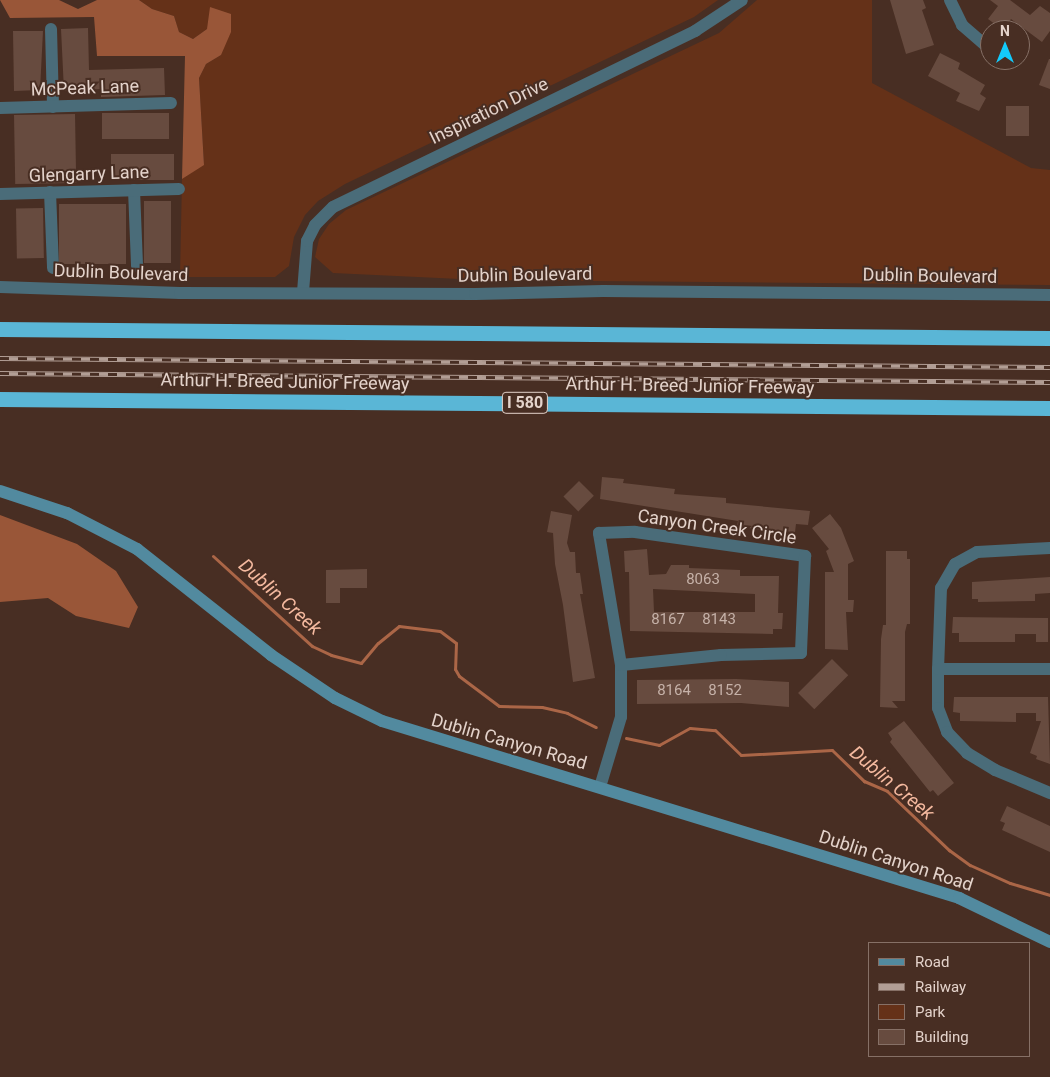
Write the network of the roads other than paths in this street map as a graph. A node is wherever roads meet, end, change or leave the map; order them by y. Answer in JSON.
{"nodes":[{"id":1,"x":742,"y":0,"type":"edge"},
{"id":2,"x":950,"y":0,"type":"edge"},
{"id":3,"x":51,"y":29,"type":"dead end"},
{"id":4,"x":980,"y":41,"type":"edge"},
{"id":5,"x":171,"y":103,"type":"dead end"},
{"id":6,"x":53,"y":107,"type":"junction"},
{"id":7,"x":0,"y":108,"type":"edge"},
{"id":8,"x":179,"y":189,"type":"dead end"},
{"id":9,"x":134,"y":190,"type":"junction"},
{"id":10,"x":50,"y":192,"type":"junction"},
{"id":11,"x":0,"y":194,"type":"edge"},
{"id":12,"x":136,"y":266,"type":"dead end"},
{"id":13,"x":53,"y":268,"type":"dead end"},
{"id":14,"x":0,"y":287,"type":"edge"},
{"id":15,"x":303,"y":292,"type":"junction"},
{"id":16,"x":1050,"y":295,"type":"edge"},
{"id":17,"x":0,"y":329,"type":"edge"},
{"id":18,"x":1050,"y":338,"type":"edge"},
{"id":19,"x":0,"y":399,"type":"edge"},
{"id":20,"x":1050,"y":408,"type":"edge"},
{"id":21,"x":0,"y":491,"type":"edge"},
{"id":22,"x":1050,"y":548,"type":"edge"},
{"id":23,"x":621,"y":665,"type":"junction"},
{"id":24,"x":938,"y":669,"type":"junction"},
{"id":25,"x":1050,"y":669,"type":"edge"},
{"id":26,"x":600,"y":787,"type":"junction"},
{"id":27,"x":1050,"y":793,"type":"edge"},
{"id":28,"x":1050,"y":942,"type":"edge"}],
"edges":[{"from":1,"to":15,"type":"street","name":"Inspiration Drive"},
{"from":2,"to":4,"type":"street"},
{"from":3,"to":6,"type":"street"},
{"from":5,"to":6,"type":"street","name":"McPeak Lane"},
{"from":6,"to":7,"type":"street","name":"McPeak Lane"},
{"from":8,"to":9,"type":"street","name":"Glengarry Lane"},
{"from":9,"to":10,"type":"street","name":"Glengarry Lane"},
{"from":9,"to":12,"type":"street"},
{"from":10,"to":11,"type":"street","name":"Glengarry Lane"},
{"from":10,"to":13,"type":"street"},
{"from":14,"to":15,"type":"street","name":"Dublin Boulevard"},
{"from":15,"to":16,"type":"street","name":"Dublin Boulevard"},
{"from":17,"to":18,"type":"highway"},
{"from":19,"to":20,"type":"highway","name":"Arthur H. Breed Junior Freeway","number":"I 580"},
{"from":21,"to":26,"type":"main road","name":"Dublin Canyon Road"},
{"from":22,"to":24,"type":"street"},
{"from":23,"to":23,"type":"street","name":"Canyon Creek Circle"},
{"from":23,"to":26,"type":"street","name":"Canyon Creek Circle"},
{"from":24,"to":25,"type":"street"},
{"from":24,"to":27,"type":"street"},
{"from":26,"to":28,"type":"main road","name":"Dublin Canyon Road"}]}
